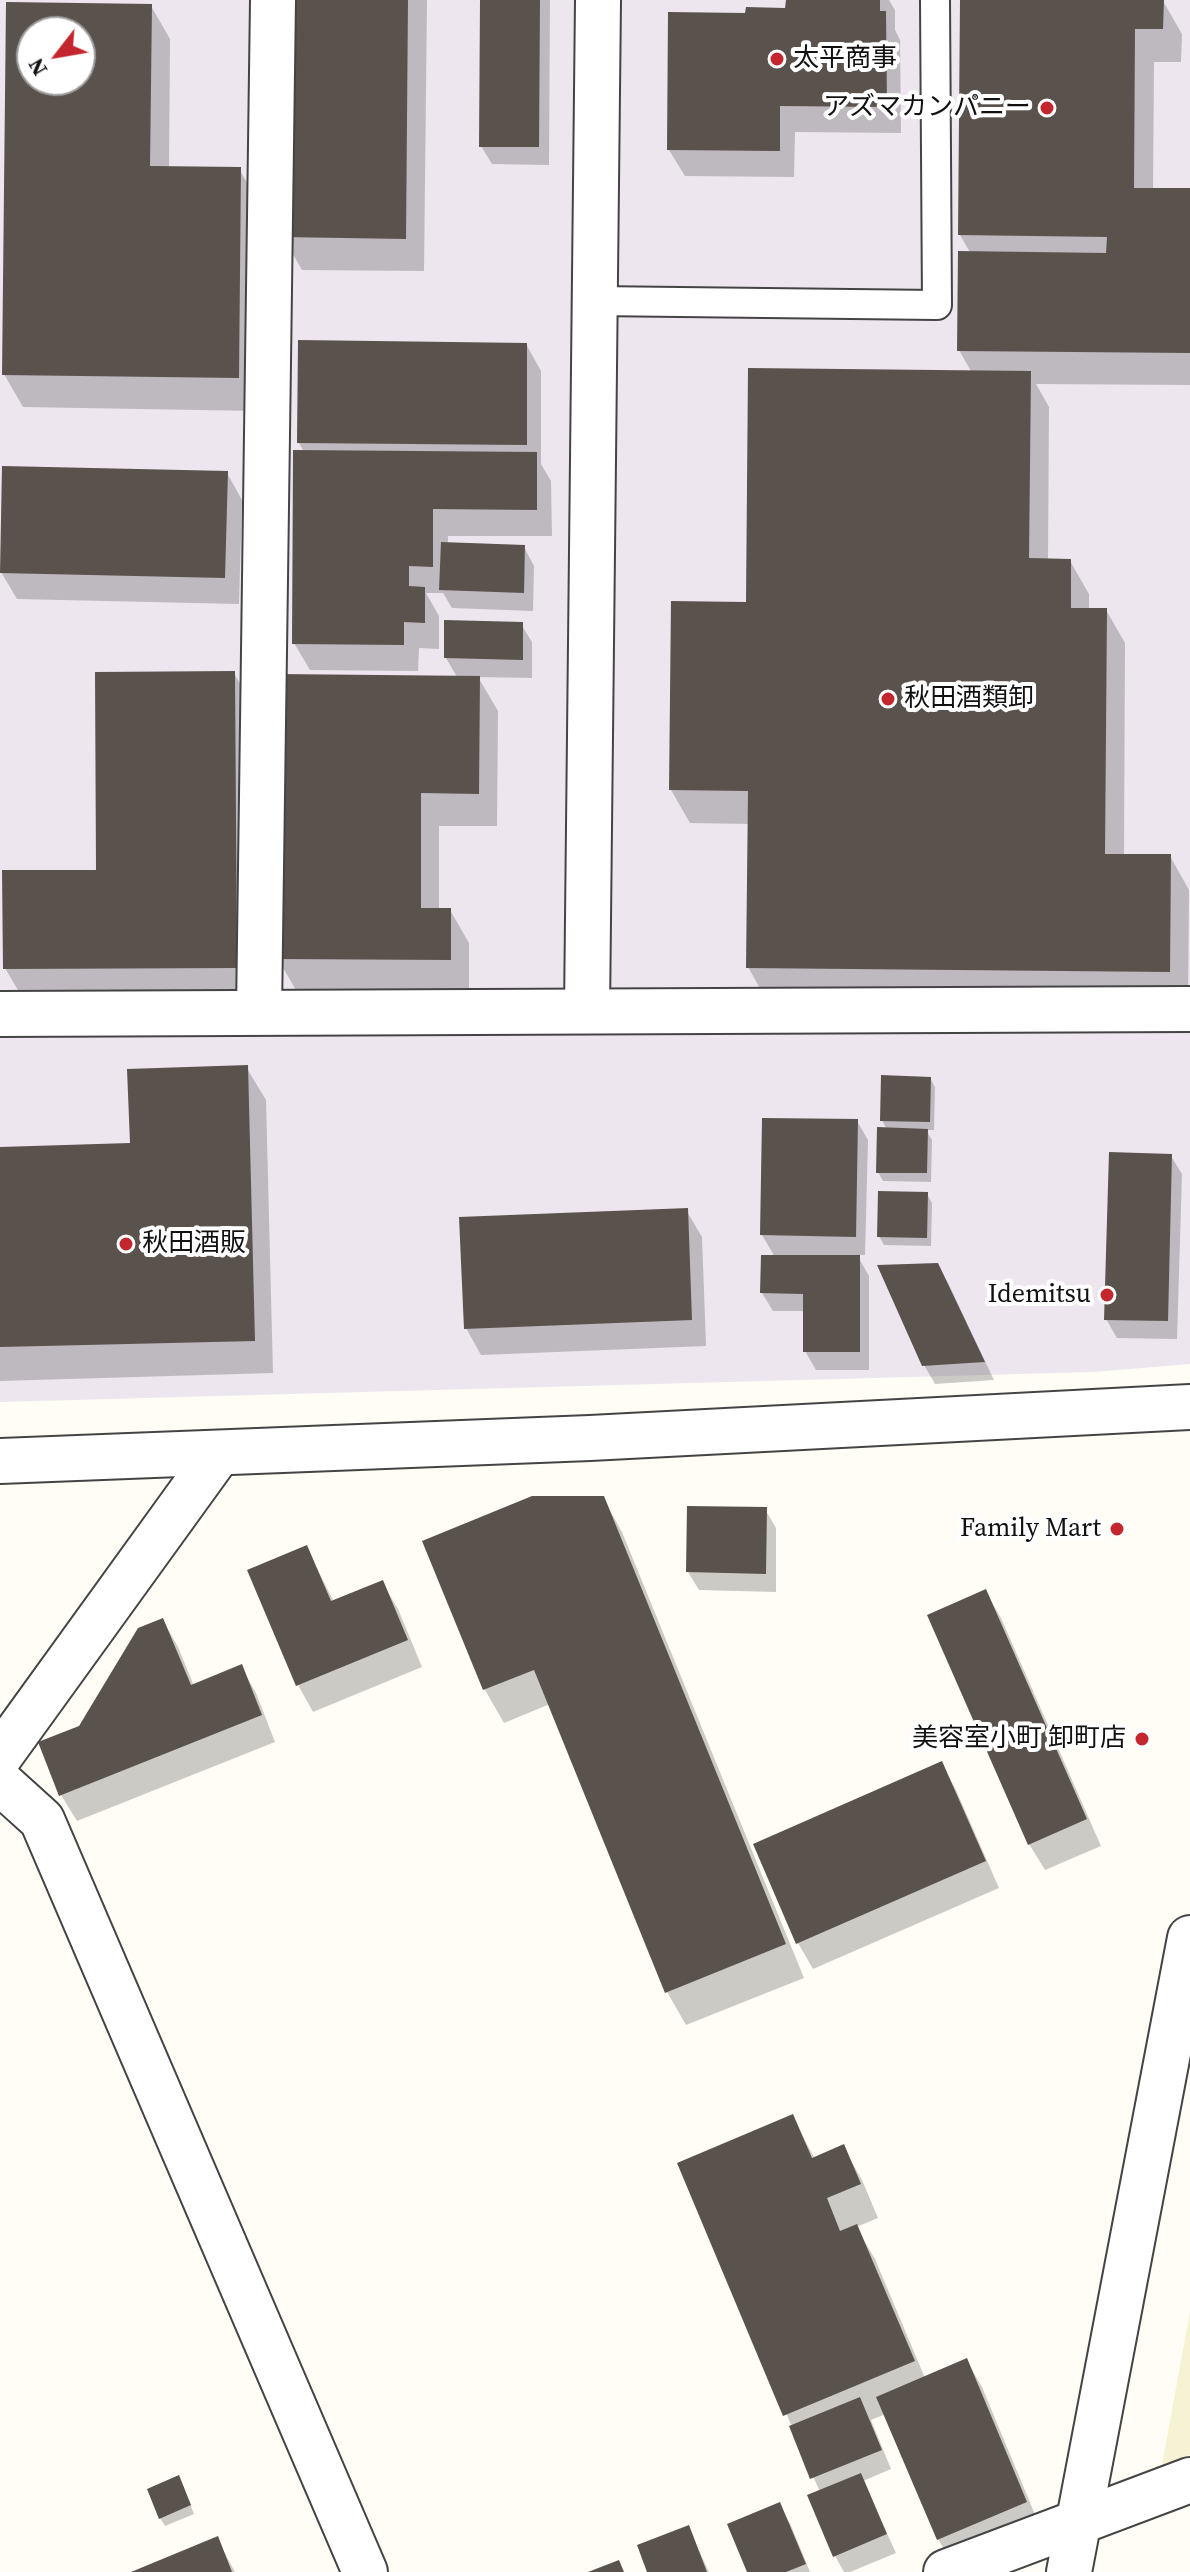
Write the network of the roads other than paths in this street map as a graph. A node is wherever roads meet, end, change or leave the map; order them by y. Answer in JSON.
{"nodes":[{"id":1,"x":273,"y":0,"type":"edge"},
{"id":2,"x":598,"y":0,"type":"edge"},
{"id":3,"x":935,"y":0,"type":"edge"},
{"id":4,"x":594,"y":301,"type":"junction"},
{"id":5,"x":1190,"y":1009,"type":"edge"},
{"id":6,"x":587,"y":1010,"type":"junction"},
{"id":7,"x":259,"y":1012,"type":"junction"},
{"id":8,"x":0,"y":1014,"type":"edge"},
{"id":9,"x":1190,"y":1407,"type":"edge"},
{"id":10,"x":219,"y":1453,"type":"junction"},
{"id":11,"x":0,"y":1461,"type":"edge"},
{"id":12,"x":0,"y":1756,"type":"edge"},
{"id":13,"x":0,"y":1782,"type":"edge"},
{"id":14,"x":1190,"y":1938,"type":"edge"},
{"id":15,"x":1190,"y":2480,"type":"edge"},
{"id":16,"x":1078,"y":2522,"type":"junction"},
{"id":17,"x":365,"y":2572,"type":"edge"},
{"id":18,"x":946,"y":2572,"type":"edge"},
{"id":19,"x":1069,"y":2572,"type":"edge"}],
"edges":[{"from":1,"to":7,"type":"street"},
{"from":2,"to":4,"type":"street"},
{"from":3,"to":4,"type":"lane"},
{"from":4,"to":6,"type":"street"},
{"from":5,"to":6,"type":"street"},
{"from":6,"to":7,"type":"street"},
{"from":7,"to":8,"type":"street"},
{"from":9,"to":10,"type":"street"},
{"from":10,"to":11,"type":"street"},
{"from":10,"to":12,"type":"street"},
{"from":13,"to":17,"type":"street"},
{"from":14,"to":16,"type":"street"},
{"from":15,"to":16,"type":"street"},
{"from":16,"to":18,"type":"street"},
{"from":16,"to":19,"type":"street"}]}
